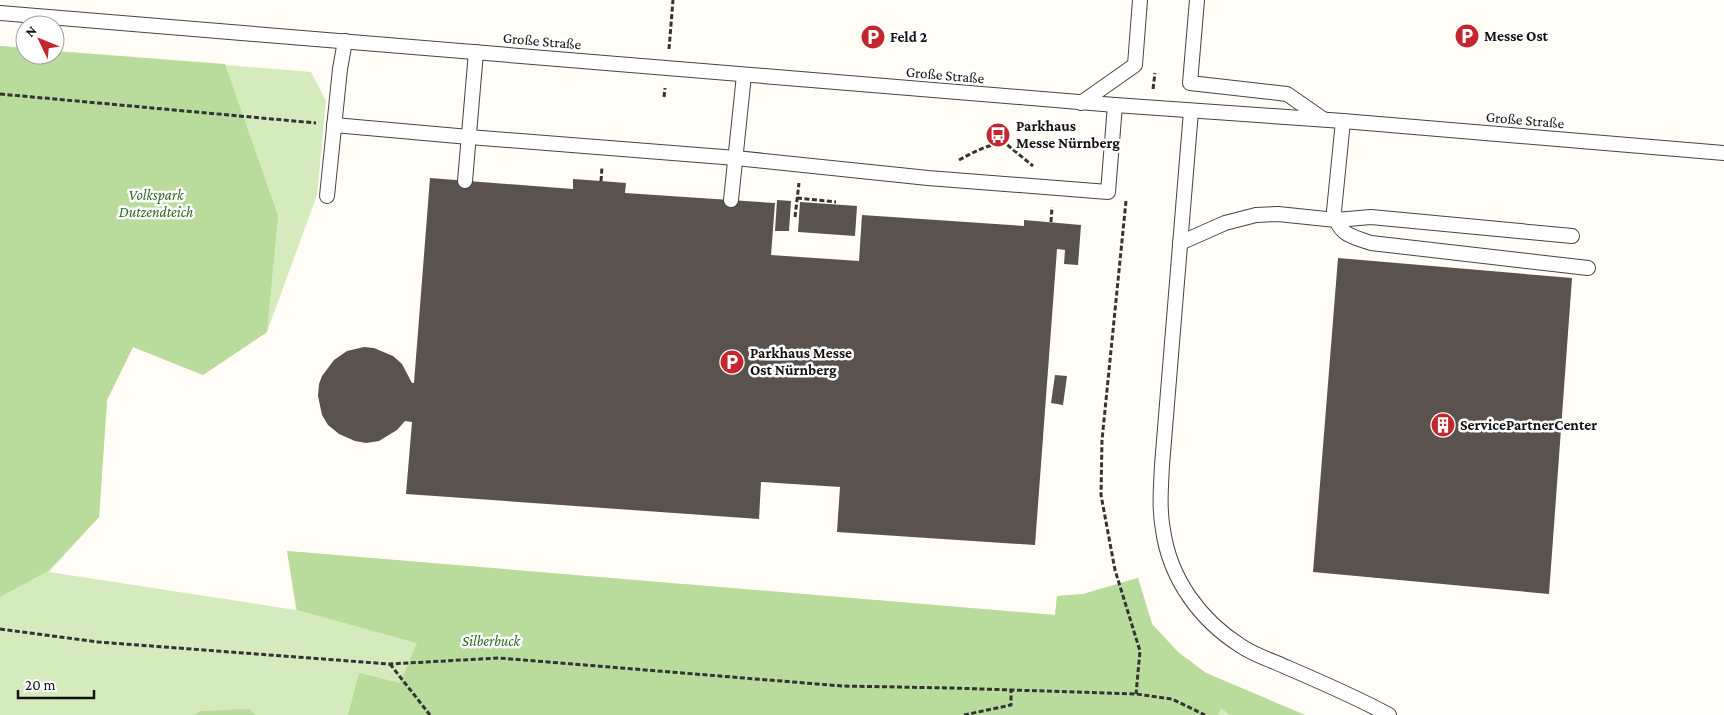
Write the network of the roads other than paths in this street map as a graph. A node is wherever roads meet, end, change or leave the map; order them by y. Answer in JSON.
{"nodes":[{"id":1,"x":1140,"y":0,"type":"edge"},
{"id":2,"x":1197,"y":0,"type":"edge"},
{"id":3,"x":0,"y":13,"type":"edge"},
{"id":4,"x":345,"y":41,"type":"junction"},
{"id":5,"x":476,"y":52,"type":"junction"},
{"id":6,"x":744,"y":75,"type":"junction"},
{"id":7,"x":1081,"y":102,"type":"junction"},
{"id":8,"x":1114,"y":105,"type":"junction"},
{"id":9,"x":1191,"y":111,"type":"junction"},
{"id":10,"x":1323,"y":120,"type":"junction"},
{"id":11,"x":1342,"y":121,"type":"junction"},
{"id":12,"x":334,"y":124,"type":"junction"},
{"id":13,"x":469,"y":137,"type":"junction"},
{"id":14,"x":1724,"y":153,"type":"edge"},
{"id":15,"x":736,"y":158,"type":"junction"},
{"id":16,"x":465,"y":181,"type":"dead end"},
{"id":17,"x":327,"y":196,"type":"dead end"},
{"id":18,"x":731,"y":200,"type":"dead end"},
{"id":19,"x":1336,"y":220,"type":"junction"},
{"id":20,"x":1572,"y":236,"type":"dead end"},
{"id":21,"x":1180,"y":243,"type":"junction"},
{"id":22,"x":1588,"y":268,"type":"dead end"},
{"id":23,"x":1390,"y":715,"type":"edge"}],
"edges":[{"from":1,"to":7,"type":"lane"},
{"from":2,"to":10,"type":"lane"},
{"from":3,"to":4,"type":"lane","name":"Große Straße"},
{"from":4,"to":5,"type":"lane","name":"Große Straße"},
{"from":4,"to":12,"type":"lane"},
{"from":5,"to":6,"type":"lane","name":"Große Straße"},
{"from":5,"to":13,"type":"lane"},
{"from":6,"to":7,"type":"lane","name":"Große Straße"},
{"from":6,"to":15,"type":"lane"},
{"from":7,"to":8,"type":"lane","name":"Große Straße"},
{"from":8,"to":9,"type":"lane","name":"Große Straße"},
{"from":8,"to":15,"type":"lane"},
{"from":9,"to":10,"type":"lane","name":"Große Straße"},
{"from":9,"to":21,"type":"lane"},
{"from":10,"to":11,"type":"lane","name":"Große Straße"},
{"from":11,"to":14,"type":"lane","name":"Große Straße"},
{"from":11,"to":19,"type":"lane"},
{"from":12,"to":13,"type":"lane"},
{"from":12,"to":17,"type":"lane"},
{"from":13,"to":15,"type":"lane"},
{"from":13,"to":16,"type":"lane"},
{"from":15,"to":18,"type":"lane"},
{"from":19,"to":20,"type":"lane"},
{"from":19,"to":21,"type":"lane"},
{"from":19,"to":22,"type":"lane"},
{"from":21,"to":23,"type":"lane"}]}
